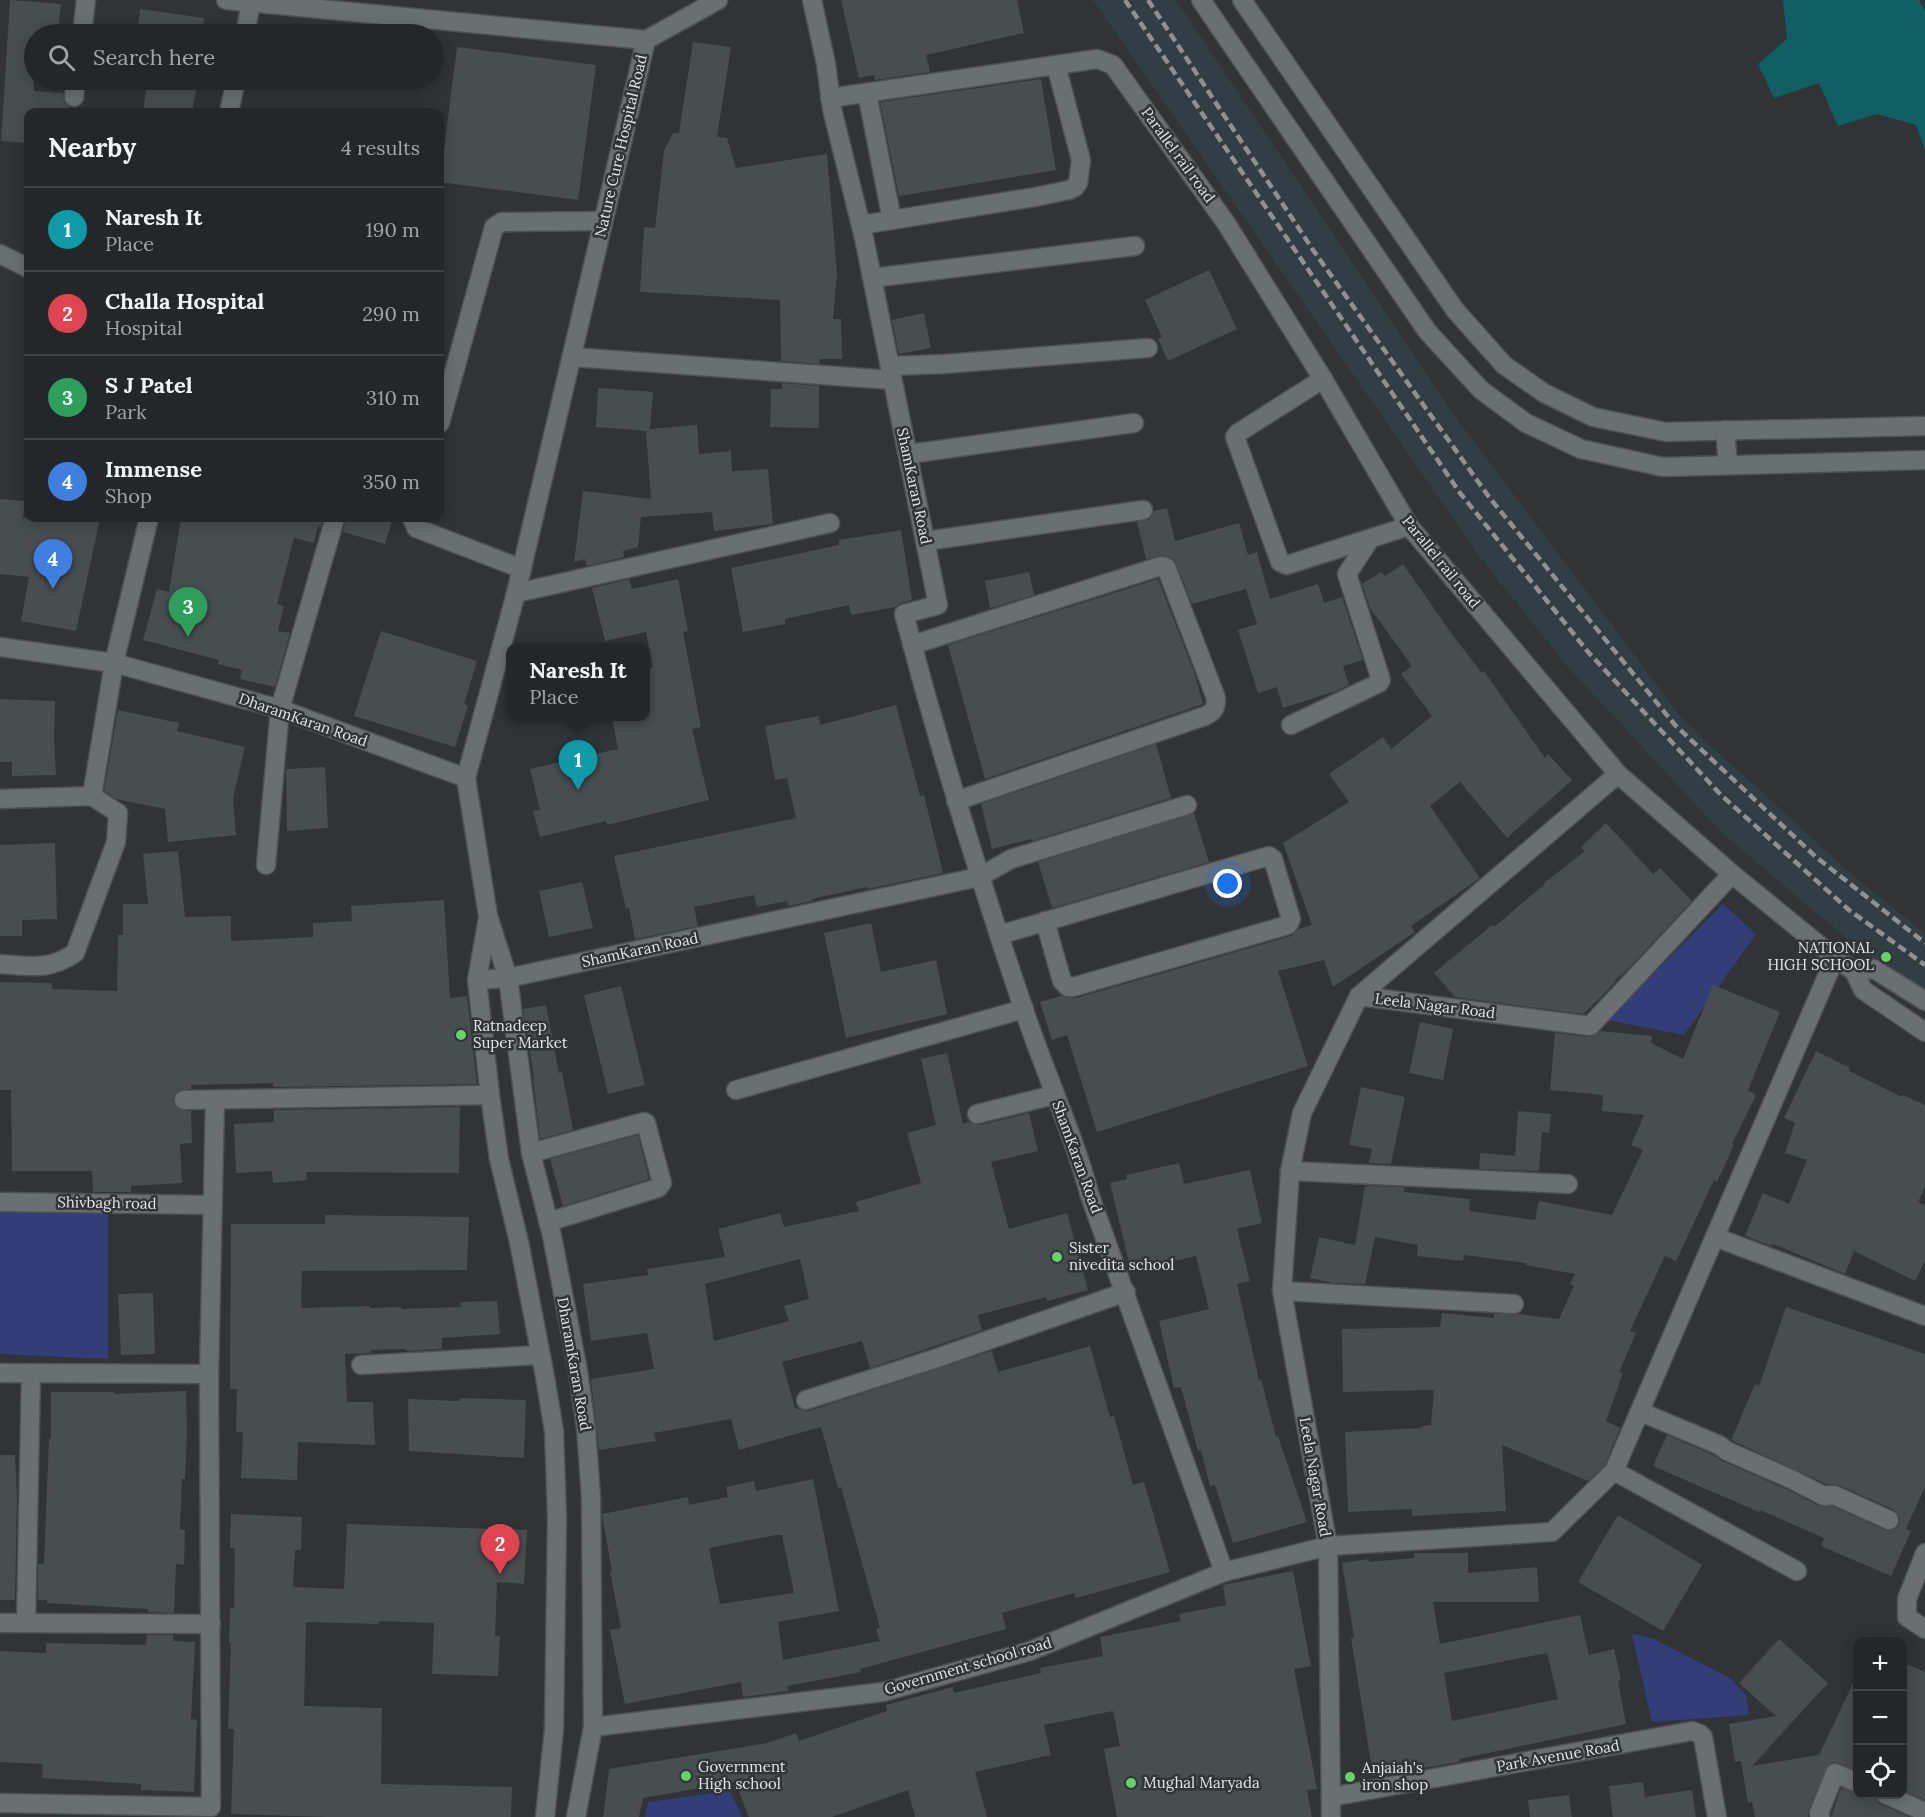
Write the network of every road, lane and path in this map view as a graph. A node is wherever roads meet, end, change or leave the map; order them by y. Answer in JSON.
{"nodes":[{"id":1,"x":86,"y":0,"type":"edge"},
{"id":2,"x":226,"y":0,"type":"edge"},
{"id":3,"x":718,"y":0,"type":"edge"},
{"id":4,"x":812,"y":0,"type":"edge"},
{"id":5,"x":1201,"y":0,"type":"edge"},
{"id":6,"x":1242,"y":0,"type":"edge"},
{"id":7,"x":251,"y":3,"type":"junction"},
{"id":8,"x":83,"y":24,"type":"edge"},
{"id":9,"x":247,"y":24,"type":"edge"},
{"id":10,"x":646,"y":40,"type":"junction"},
{"id":11,"x":1056,"y":65,"type":"junction"},
{"id":12,"x":234,"y":90,"type":"edge"},
{"id":13,"x":867,"y":93,"type":"junction"},
{"id":14,"x":830,"y":99,"type":"junction"},
{"id":15,"x":230,"y":108,"type":"edge"},
{"id":16,"x":892,"y":220,"type":"junction"},
{"id":17,"x":603,"y":221,"type":"junction"},
{"id":18,"x":861,"y":225,"type":"junction"},
{"id":19,"x":1135,"y":246,"type":"dead end"},
{"id":20,"x":0,"y":255,"type":"edge"},
{"id":21,"x":24,"y":266,"type":"edge"},
{"id":22,"x":872,"y":278,"type":"junction"},
{"id":23,"x":1148,"y":348,"type":"dead end"},
{"id":24,"x":572,"y":357,"type":"junction"},
{"id":25,"x":891,"y":373,"type":"junction"},
{"id":26,"x":1323,"y":379,"type":"junction"},
{"id":27,"x":445,"y":381,"type":"edge"},
{"id":28,"x":1134,"y":423,"type":"dead end"},
{"id":29,"x":1925,"y":426,"type":"edge"},
{"id":30,"x":1725,"y":430,"type":"junction"},
{"id":31,"x":909,"y":454,"type":"junction"},
{"id":32,"x":1925,"y":460,"type":"edge"},
{"id":33,"x":1728,"y":465,"type":"junction"},
{"id":34,"x":1143,"y":510,"type":"dead end"},
{"id":35,"x":148,"y":522,"type":"edge"},
{"id":36,"x":333,"y":522,"type":"edge"},
{"id":37,"x":413,"y":522,"type":"edge"},
{"id":38,"x":830,"y":523,"type":"dead end"},
{"id":39,"x":1409,"y":526,"type":"junction"},
{"id":40,"x":1370,"y":539,"type":"junction"},
{"id":41,"x":926,"y":541,"type":"junction"},
{"id":42,"x":522,"y":569,"type":"junction"},
{"id":43,"x":516,"y":593,"type":"junction"},
{"id":44,"x":912,"y":645,"type":"junction"},
{"id":45,"x":0,"y":647,"type":"edge"},
{"id":46,"x":114,"y":663,"type":"junction"},
{"id":47,"x":280,"y":709,"type":"junction"},
{"id":48,"x":1291,"y":725,"type":"dead end"},
{"id":49,"x":1618,"y":774,"type":"junction"},
{"id":50,"x":466,"y":778,"type":"junction"},
{"id":51,"x":92,"y":796,"type":"junction"},
{"id":52,"x":0,"y":800,"type":"edge"},
{"id":53,"x":956,"y":801,"type":"junction"},
{"id":54,"x":1187,"y":805,"type":"dead end"},
{"id":55,"x":266,"y":865,"type":"dead end"},
{"id":56,"x":1732,"y":874,"type":"junction"},
{"id":57,"x":979,"y":878,"type":"junction"},
{"id":58,"x":488,"y":916,"type":"junction"},
{"id":59,"x":1045,"y":921,"type":"junction"},
{"id":60,"x":999,"y":935,"type":"junction"},
{"id":61,"x":1835,"y":958,"type":"junction"},
{"id":62,"x":0,"y":964,"type":"edge"},
{"id":63,"x":1854,"y":971,"type":"junction"},
{"id":64,"x":508,"y":978,"type":"junction"},
{"id":65,"x":477,"y":980,"type":"junction"},
{"id":66,"x":1359,"y":996,"type":"junction"},
{"id":67,"x":1925,"y":1001,"type":"edge"},
{"id":68,"x":1024,"y":1009,"type":"junction"},
{"id":69,"x":1925,"y":1032,"type":"edge"},
{"id":70,"x":736,"y":1090,"type":"dead end"},
{"id":71,"x":490,"y":1095,"type":"junction"},
{"id":72,"x":1054,"y":1095,"type":"junction"},
{"id":73,"x":184,"y":1100,"type":"dead end"},
{"id":74,"x":215,"y":1100,"type":"junction"},
{"id":75,"x":977,"y":1114,"type":"dead end"},
{"id":76,"x":531,"y":1153,"type":"junction"},
{"id":77,"x":1290,"y":1171,"type":"junction"},
{"id":78,"x":1568,"y":1184,"type":"dead end"},
{"id":79,"x":0,"y":1202,"type":"edge"},
{"id":80,"x":213,"y":1205,"type":"junction"},
{"id":81,"x":548,"y":1222,"type":"junction"},
{"id":82,"x":1715,"y":1237,"type":"junction"},
{"id":83,"x":1126,"y":1292,"type":"junction"},
{"id":84,"x":1282,"y":1292,"type":"junction"},
{"id":85,"x":1514,"y":1304,"type":"dead end"},
{"id":86,"x":1925,"y":1316,"type":"edge"},
{"id":87,"x":540,"y":1355,"type":"junction"},
{"id":88,"x":361,"y":1365,"type":"dead end"},
{"id":89,"x":0,"y":1373,"type":"edge"},
{"id":90,"x":31,"y":1373,"type":"junction"},
{"id":91,"x":209,"y":1374,"type":"junction"},
{"id":92,"x":806,"y":1400,"type":"dead end"},
{"id":93,"x":1641,"y":1412,"type":"junction"},
{"id":94,"x":1614,"y":1471,"type":"junction"},
{"id":95,"x":1889,"y":1520,"type":"dead end"},
{"id":96,"x":1328,"y":1546,"type":"junction"},
{"id":97,"x":1925,"y":1553,"type":"edge"},
{"id":98,"x":1797,"y":1571,"type":"dead end"},
{"id":99,"x":1224,"y":1572,"type":"junction"},
{"id":100,"x":0,"y":1623,"type":"edge"},
{"id":101,"x":26,"y":1623,"type":"junction"},
{"id":102,"x":211,"y":1624,"type":"junction"},
{"id":103,"x":1925,"y":1629,"type":"edge"},
{"id":104,"x":593,"y":1727,"type":"junction"},
{"id":105,"x":1853,"y":1781,"type":"edge"},
{"id":106,"x":1331,"y":1797,"type":"junction"},
{"id":107,"x":1896,"y":1799,"type":"edge"},
{"id":108,"x":0,"y":1803,"type":"edge"},
{"id":109,"x":1925,"y":1812,"type":"edge"},
{"id":110,"x":545,"y":1817,"type":"edge"},
{"id":111,"x":576,"y":1817,"type":"edge"},
{"id":112,"x":1331,"y":1817,"type":"edge"},
{"id":113,"x":1717,"y":1817,"type":"edge"},
{"id":114,"x":1820,"y":1817,"type":"edge"}],
"edges":[{"from":1,"to":8,"type":"street"},
{"from":2,"to":7,"type":"street","name":"Nature Cure Hospital Road"},
{"from":3,"to":10,"type":"street"},
{"from":4,"to":14,"type":"street","name":"ShamKaran Road"},
{"from":5,"to":33,"type":"street"},
{"from":6,"to":30,"type":"street"},
{"from":7,"to":9,"type":"street"},
{"from":7,"to":10,"type":"street","name":"Nature Cure Hospital Road"},
{"from":10,"to":17,"type":"street","name":"Nature Cure Hospital Road"},
{"from":11,"to":13,"type":"street","name":"Parallel rail road"},
{"from":11,"to":16,"type":"street"},
{"from":11,"to":26,"type":"street","name":"Parallel rail road"},
{"from":12,"to":15,"type":"street"},
{"from":13,"to":14,"type":"street","name":"Parallel rail road"},
{"from":13,"to":16,"type":"street"},
{"from":14,"to":18,"type":"street","name":"ShamKaran Road"},
{"from":16,"to":18,"type":"street"},
{"from":17,"to":24,"type":"street","name":"Nature Cure Hospital Road"},
{"from":17,"to":27,"type":"street"},
{"from":18,"to":22,"type":"street","name":"ShamKaran Road"},
{"from":19,"to":22,"type":"street"},
{"from":20,"to":21,"type":"street"},
{"from":22,"to":25,"type":"street","name":"ShamKaran Road"},
{"from":23,"to":25,"type":"street"},
{"from":24,"to":25,"type":"street"},
{"from":24,"to":42,"type":"street","name":"Nature Cure Hospital Road"},
{"from":25,"to":31,"type":"street","name":"ShamKaran Road"},
{"from":26,"to":39,"type":"street","name":"Parallel rail road"},
{"from":26,"to":40,"type":"street"},
{"from":28,"to":31,"type":"street"},
{"from":29,"to":30,"type":"street"},
{"from":30,"to":33,"type":"street"},
{"from":31,"to":41,"type":"street","name":"ShamKaran Road"},
{"from":32,"to":33,"type":"street"},
{"from":34,"to":41,"type":"street"},
{"from":35,"to":46,"type":"street"},
{"from":36,"to":47,"type":"street"},
{"from":37,"to":42,"type":"street"},
{"from":38,"to":43,"type":"street"},
{"from":39,"to":40,"type":"street"},
{"from":39,"to":49,"type":"street","name":"Parallel rail road"},
{"from":40,"to":48,"type":"street"},
{"from":41,"to":44,"type":"street","name":"ShamKaran Road"},
{"from":42,"to":43,"type":"street","name":"Nature Cure Hospital Road"},
{"from":43,"to":50,"type":"street","name":"Nature Cure Hospital Road"},
{"from":44,"to":53,"type":"street","name":"ShamKaran Road"},
{"from":44,"to":53,"type":"street"},
{"from":45,"to":46,"type":"street","name":"DharamKaran Road"},
{"from":46,"to":47,"type":"street","name":"DharamKaran Road"},
{"from":46,"to":51,"type":"street"},
{"from":47,"to":50,"type":"street","name":"DharamKaran Road"},
{"from":47,"to":55,"type":"street"},
{"from":49,"to":56,"type":"street","name":"Parallel rail road"},
{"from":49,"to":66,"type":"street"},
{"from":50,"to":58,"type":"street","name":"DharamKaran Road"},
{"from":51,"to":52,"type":"street"},
{"from":51,"to":62,"type":"street"},
{"from":53,"to":57,"type":"street","name":"ShamKaran Road"},
{"from":54,"to":57,"type":"street"},
{"from":56,"to":61,"type":"street","name":"Parallel rail road"},
{"from":56,"to":66,"type":"street","name":"Leela Nagar Road"},
{"from":57,"to":60,"type":"street","name":"ShamKaran Road"},
{"from":57,"to":64,"type":"street","name":"ShamKaran Road"},
{"from":58,"to":64,"type":"street","name":"DharamKaran Road"},
{"from":58,"to":65,"type":"street","name":"DharamKaran Road"},
{"from":59,"to":59,"type":"street"},
{"from":59,"to":60,"type":"street"},
{"from":60,"to":68,"type":"street","name":"ShamKaran Road"},
{"from":61,"to":63,"type":"street","name":"Parallel rail road"},
{"from":61,"to":82,"type":"street","name":"Leela Nagar Road"},
{"from":63,"to":67,"type":"street","name":"Parallel rail road"},
{"from":63,"to":69,"type":"street","name":"Parallel rail road"},
{"from":64,"to":65,"type":"street","name":"ShamKaran Road"},
{"from":64,"to":76,"type":"street","name":"DharamKaran Road"},
{"from":65,"to":71,"type":"street","name":"DharamKaran Road"},
{"from":66,"to":77,"type":"street","name":"Leela Nagar Road"},
{"from":68,"to":70,"type":"street"},
{"from":68,"to":72,"type":"street","name":"ShamKaran Road"},
{"from":71,"to":74,"type":"street"},
{"from":71,"to":87,"type":"street","name":"DharamKaran Road"},
{"from":72,"to":75,"type":"street"},
{"from":72,"to":83,"type":"street","name":"ShamKaran Road"},
{"from":73,"to":74,"type":"street"},
{"from":74,"to":80,"type":"street"},
{"from":76,"to":81,"type":"street","name":"DharamKaran Road"},
{"from":76,"to":81,"type":"street"},
{"from":77,"to":78,"type":"street"},
{"from":77,"to":84,"type":"street","name":"Leela Nagar Road"},
{"from":79,"to":80,"type":"street","name":"Shivbagh road"},
{"from":80,"to":91,"type":"street"},
{"from":81,"to":104,"type":"street","name":"DharamKaran Road"},
{"from":82,"to":86,"type":"street"},
{"from":82,"to":93,"type":"street","name":"Leela Nagar Road"},
{"from":83,"to":92,"type":"street"},
{"from":83,"to":99,"type":"street","name":"ShamKaran Road"},
{"from":84,"to":85,"type":"street"},
{"from":84,"to":96,"type":"street","name":"Leela Nagar Road"},
{"from":87,"to":88,"type":"street"},
{"from":87,"to":110,"type":"street","name":"DharamKaran Road"},
{"from":89,"to":90,"type":"street"},
{"from":90,"to":91,"type":"street"},
{"from":90,"to":101,"type":"street"},
{"from":91,"to":102,"type":"street"},
{"from":93,"to":94,"type":"street","name":"Leela Nagar Road"},
{"from":93,"to":95,"type":"street"},
{"from":94,"to":96,"type":"street","name":"Leela Nagar Road"},
{"from":94,"to":98,"type":"street"},
{"from":96,"to":99,"type":"street","name":"Government school road"},
{"from":96,"to":106,"type":"street"},
{"from":97,"to":103,"type":"street"},
{"from":99,"to":104,"type":"street","name":"Government school road"},
{"from":100,"to":101,"type":"street"},
{"from":101,"to":102,"type":"street"},
{"from":102,"to":108,"type":"street"},
{"from":104,"to":111,"type":"street","name":"DharamKaran Road"},
{"from":105,"to":114,"type":"street"},
{"from":106,"to":112,"type":"street"},
{"from":106,"to":113,"type":"street","name":"Park Avenue Road"},
{"from":107,"to":109,"type":"street"}]}
